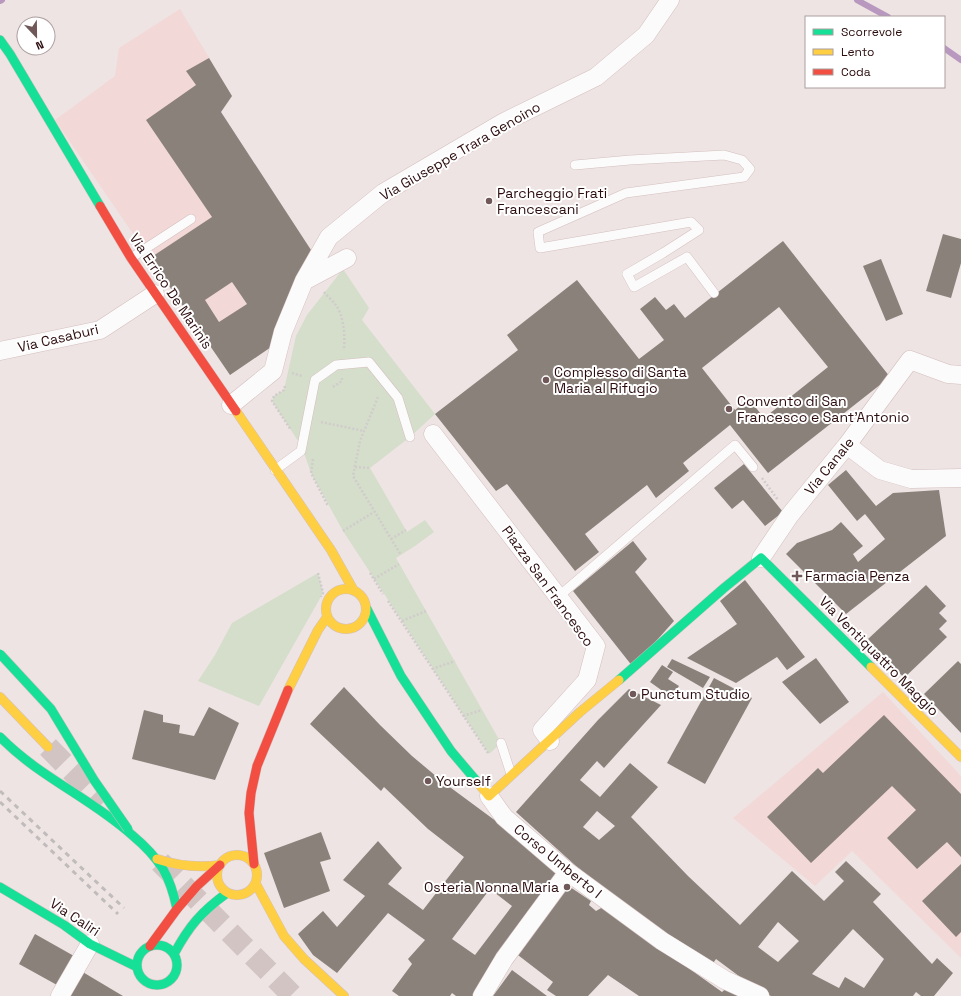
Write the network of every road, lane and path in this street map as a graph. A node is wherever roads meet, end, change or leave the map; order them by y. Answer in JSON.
{"nodes":[{"id":1,"x":670,"y":0,"type":"edge"},
{"id":2,"x":0,"y":40,"type":"edge"},
{"id":3,"x":575,"y":165,"type":"dead end"},
{"id":4,"x":190,"y":219,"type":"dead end"},
{"id":5,"x":131,"y":258,"type":"junction"},
{"id":6,"x":347,"y":258,"type":"dead end"},
{"id":7,"x":304,"y":281,"type":"junction"},
{"id":8,"x":327,"y":288,"type":"dead end"},
{"id":9,"x":324,"y":292,"type":"junction"},
{"id":10,"x":714,"y":293,"type":"dead end"},
{"id":11,"x":155,"y":294,"type":"junction"},
{"id":12,"x":321,"y":295,"type":"dead end"},
{"id":13,"x":0,"y":351,"type":"edge"},
{"id":14,"x":343,"y":364,"type":"junction"},
{"id":15,"x":961,"y":375,"type":"edge"},
{"id":16,"x":385,"y":382,"type":"junction"},
{"id":17,"x":285,"y":384,"type":"dead end"},
{"id":18,"x":329,"y":390,"type":"dead end"},
{"id":19,"x":231,"y":405,"type":"junction"},
{"id":20,"x":322,"y":416,"type":"dead end"},
{"id":21,"x":320,"y":422,"type":"junction"},
{"id":22,"x":319,"y":428,"type":"dead end"},
{"id":23,"x":364,"y":431,"type":"junction"},
{"id":24,"x":433,"y":434,"type":"dead end"},
{"id":25,"x":410,"y":437,"type":"dead end"},
{"id":26,"x":847,"y":445,"type":"junction"},
{"id":27,"x":302,"y":447,"type":"junction"},
{"id":28,"x":314,"y":453,"type":"dead end"},
{"id":29,"x":355,"y":467,"type":"junction"},
{"id":30,"x":753,"y":467,"type":"joint"},
{"id":31,"x":370,"y":468,"type":"dead end"},
{"id":32,"x":275,"y":470,"type":"junction"},
{"id":33,"x":961,"y":478,"type":"edge"},
{"id":34,"x":331,"y":511,"type":"dead end"},
{"id":35,"x":374,"y":512,"type":"junction"},
{"id":36,"x":790,"y":515,"type":"junction"},
{"id":37,"x":339,"y":525,"type":"dead end"},
{"id":38,"x":406,"y":530,"type":"dead end"},
{"id":39,"x":343,"y":532,"type":"junction"},
{"id":40,"x":346,"y":537,"type":"dead end"},
{"id":41,"x":391,"y":539,"type":"junction"},
{"id":42,"x":331,"y":550,"type":"junction"},
{"id":43,"x":401,"y":555,"type":"dead end"},
{"id":44,"x":760,"y":558,"type":"junction"},
{"id":45,"x":400,"y":564,"type":"dead end"},
{"id":46,"x":331,"y":566,"type":"dead end"},
{"id":47,"x":366,"y":567,"type":"dead end"},
{"id":48,"x":374,"y":579,"type":"junction"},
{"id":49,"x":331,"y":581,"type":"dead end"},
{"id":50,"x":354,"y":591,"type":"junction"},
{"id":51,"x":331,"y":596,"type":"junction"},
{"id":52,"x":558,"y":597,"type":"junction"},
{"id":53,"x":366,"y":609,"type":"junction"},
{"id":54,"x":426,"y":611,"type":"dead end"},
{"id":55,"x":327,"y":617,"type":"junction"},
{"id":56,"x":402,"y":621,"type":"junction"},
{"id":57,"x":341,"y":629,"type":"junction"},
{"id":58,"x":331,"y":635,"type":"dead end"},
{"id":59,"x":321,"y":643,"type":"dead end"},
{"id":60,"x":0,"y":654,"type":"edge"},
{"id":61,"x":379,"y":654,"type":"dead end"},
{"id":62,"x":306,"y":655,"type":"junction"},
{"id":63,"x":455,"y":661,"type":"dead end"},
{"id":64,"x":432,"y":669,"type":"junction"},
{"id":65,"x":401,"y":676,"type":"junction"},
{"id":66,"x":0,"y":697,"type":"edge"},
{"id":67,"x":482,"y":710,"type":"dead end"},
{"id":68,"x":464,"y":716,"type":"junction"},
{"id":69,"x":0,"y":737,"type":"edge"},
{"id":70,"x":550,"y":741,"type":"junction"},
{"id":71,"x":501,"y":743,"type":"dead end"},
{"id":72,"x":48,"y":747,"type":"tunnel mouth"},
{"id":73,"x":489,"y":754,"type":"dead end"},
{"id":74,"x":961,"y":758,"type":"edge"},
{"id":75,"x":512,"y":776,"type":"junction"},
{"id":76,"x":489,"y":796,"type":"junction"},
{"id":77,"x":249,"y":813,"type":"junction"},
{"id":78,"x":128,"y":829,"type":"junction"},
{"id":79,"x":241,"y":831,"type":"dead end"},
{"id":80,"x":236,"y":844,"type":"dead end"},
{"id":81,"x":230,"y":856,"type":"junction"},
{"id":82,"x":157,"y":859,"type":"junction"},
{"id":83,"x":254,"y":864,"type":"junction"},
{"id":84,"x":220,"y":865,"type":"junction"},
{"id":85,"x":568,"y":872,"type":"junction"},
{"id":86,"x":256,"y":884,"type":"junction"},
{"id":87,"x":0,"y":887,"type":"edge"},
{"id":88,"x":227,"y":893,"type":"junction"},
{"id":89,"x":176,"y":909,"type":"junction"},
{"id":90,"x":90,"y":944,"type":"junction"},
{"id":91,"x":150,"y":946,"type":"junction"},
{"id":92,"x":174,"y":954,"type":"junction"},
{"id":93,"x":137,"y":967,"type":"junction"},
{"id":94,"x":154,"y":985,"type":"junction"},
{"id":95,"x":60,"y":996,"type":"edge"},
{"id":96,"x":164,"y":996,"type":"edge"},
{"id":97,"x":344,"y":996,"type":"edge"},
{"id":98,"x":482,"y":996,"type":"edge"},
{"id":99,"x":760,"y":996,"type":"edge"}],
"edges":[{"from":1,"to":7,"type":"street","name":"Via Giuseppe Trara Genoino"},
{"from":2,"to":5,"type":"main road","name":"Via Errico De Marinis"},
{"from":3,"to":10,"type":"lane"},
{"from":4,"to":5,"type":"lane"},
{"from":5,"to":11,"type":"main road","name":"Via Errico De Marinis"},
{"from":6,"to":7,"type":"street"},
{"from":7,"to":19,"type":"street","name":"Via Giuseppe Trara Genoino"},
{"from":8,"to":9,"type":"path"},
{"from":9,"to":12,"type":"path"},
{"from":9,"to":14,"type":"path"},
{"from":11,"to":13,"type":"street","name":"Via Casaburi"},
{"from":11,"to":19,"type":"main road","name":"Via Errico De Marinis"},
{"from":14,"to":16,"type":"lane"},
{"from":14,"to":18,"type":"path"},
{"from":14,"to":27,"type":"lane"},
{"from":15,"to":26,"type":"street","name":"Via Canale"},
{"from":16,"to":23,"type":"path"},
{"from":16,"to":25,"type":"lane"},
{"from":17,"to":27,"type":"path"},
{"from":19,"to":32,"type":"main road","name":"Via Errico De Marinis"},
{"from":20,"to":21,"type":"path"},
{"from":21,"to":22,"type":"path"},
{"from":21,"to":23,"type":"path"},
{"from":23,"to":29,"type":"path"},
{"from":24,"to":52,"type":"street","name":"Piazza San Francesco"},
{"from":26,"to":33,"type":"street"},
{"from":26,"to":36,"type":"street","name":"Via Canale"},
{"from":27,"to":32,"type":"lane"},
{"from":28,"to":34,"type":"path"},
{"from":29,"to":31,"type":"path"},
{"from":29,"to":35,"type":"path"},
{"from":30,"to":36,"type":"path"},
{"from":30,"to":52,"type":"lane"},
{"from":32,"to":42,"type":"main road","name":"Via Errico De Marinis"},
{"from":35,"to":39,"type":"path"},
{"from":35,"to":41,"type":"path"},
{"from":36,"to":44,"type":"street","name":"Via Canale"},
{"from":37,"to":39,"type":"path"},
{"from":38,"to":41,"type":"path"},
{"from":39,"to":40,"type":"path"},
{"from":41,"to":43,"type":"path"},
{"from":42,"to":46,"type":"main road"},
{"from":42,"to":50,"type":"main road","name":"Via Errico De Marinis"},
{"from":44,"to":70,"type":"main road"},
{"from":44,"to":74,"type":"main road","name":"Via Ventiquattro Maggio"},
{"from":45,"to":48,"type":"path"},
{"from":47,"to":48,"type":"path"},
{"from":48,"to":56,"type":"path"},
{"from":49,"to":51,"type":"main road"},
{"from":50,"to":51,"type":"main road"},
{"from":50,"to":53,"type":"main road"},
{"from":51,"to":55,"type":"main road"},
{"from":52,"to":70,"type":"street","name":"Piazza San Francesco"},
{"from":53,"to":57,"type":"main road"},
{"from":53,"to":65,"type":"main road","name":"Corso Umberto I"},
{"from":54,"to":56,"type":"path"},
{"from":55,"to":57,"type":"main road"},
{"from":55,"to":62,"type":"main road"},
{"from":56,"to":64,"type":"path"},
{"from":57,"to":58,"type":"main road"},
{"from":59,"to":62,"type":"main road"},
{"from":60,"to":78,"type":"main road","bridge":true},
{"from":61,"to":65,"type":"main road","name":"Corso Umberto I"},
{"from":62,"to":77,"type":"main road"},
{"from":63,"to":64,"type":"path"},
{"from":64,"to":68,"type":"path"},
{"from":65,"to":76,"type":"main road","name":"Corso Umberto I"},
{"from":66,"to":72,"type":"main road"},
{"from":67,"to":68,"type":"path"},
{"from":68,"to":73,"type":"path"},
{"from":69,"to":78,"type":"main road"},
{"from":70,"to":75,"type":"main road"},
{"from":71,"to":75,"type":"lane"},
{"from":75,"to":76,"type":"main road"},
{"from":76,"to":85,"type":"street","name":"Corso Umberto I"},
{"from":77,"to":79,"type":"main road"},
{"from":77,"to":83,"type":"main road"},
{"from":78,"to":82,"type":"main road"},
{"from":80,"to":81,"type":"main road"},
{"from":81,"to":83,"type":"main road"},
{"from":81,"to":84,"type":"main road"},
{"from":82,"to":84,"type":"main road"},
{"from":82,"to":89,"type":"main road"},
{"from":83,"to":86,"type":"main road"},
{"from":84,"to":88,"type":"main road"},
{"from":84,"to":89,"type":"main road"},
{"from":85,"to":98,"type":"street"},
{"from":85,"to":99,"type":"street","name":"Corso Umberto I"},
{"from":86,"to":88,"type":"main road"},
{"from":86,"to":97,"type":"main road"},
{"from":87,"to":90,"type":"main road","name":"Via Caliri"},
{"from":88,"to":92,"type":"main road"},
{"from":89,"to":91,"type":"main road"},
{"from":90,"to":93,"type":"main road","name":"Via Caliri"},
{"from":90,"to":95,"type":"street"},
{"from":91,"to":92,"type":"main road"},
{"from":91,"to":93,"type":"main road"},
{"from":92,"to":94,"type":"main road"},
{"from":93,"to":94,"type":"main road","name":"Via Caliri"},
{"from":94,"to":96,"type":"main road","name":"Via Caliri"}]}
